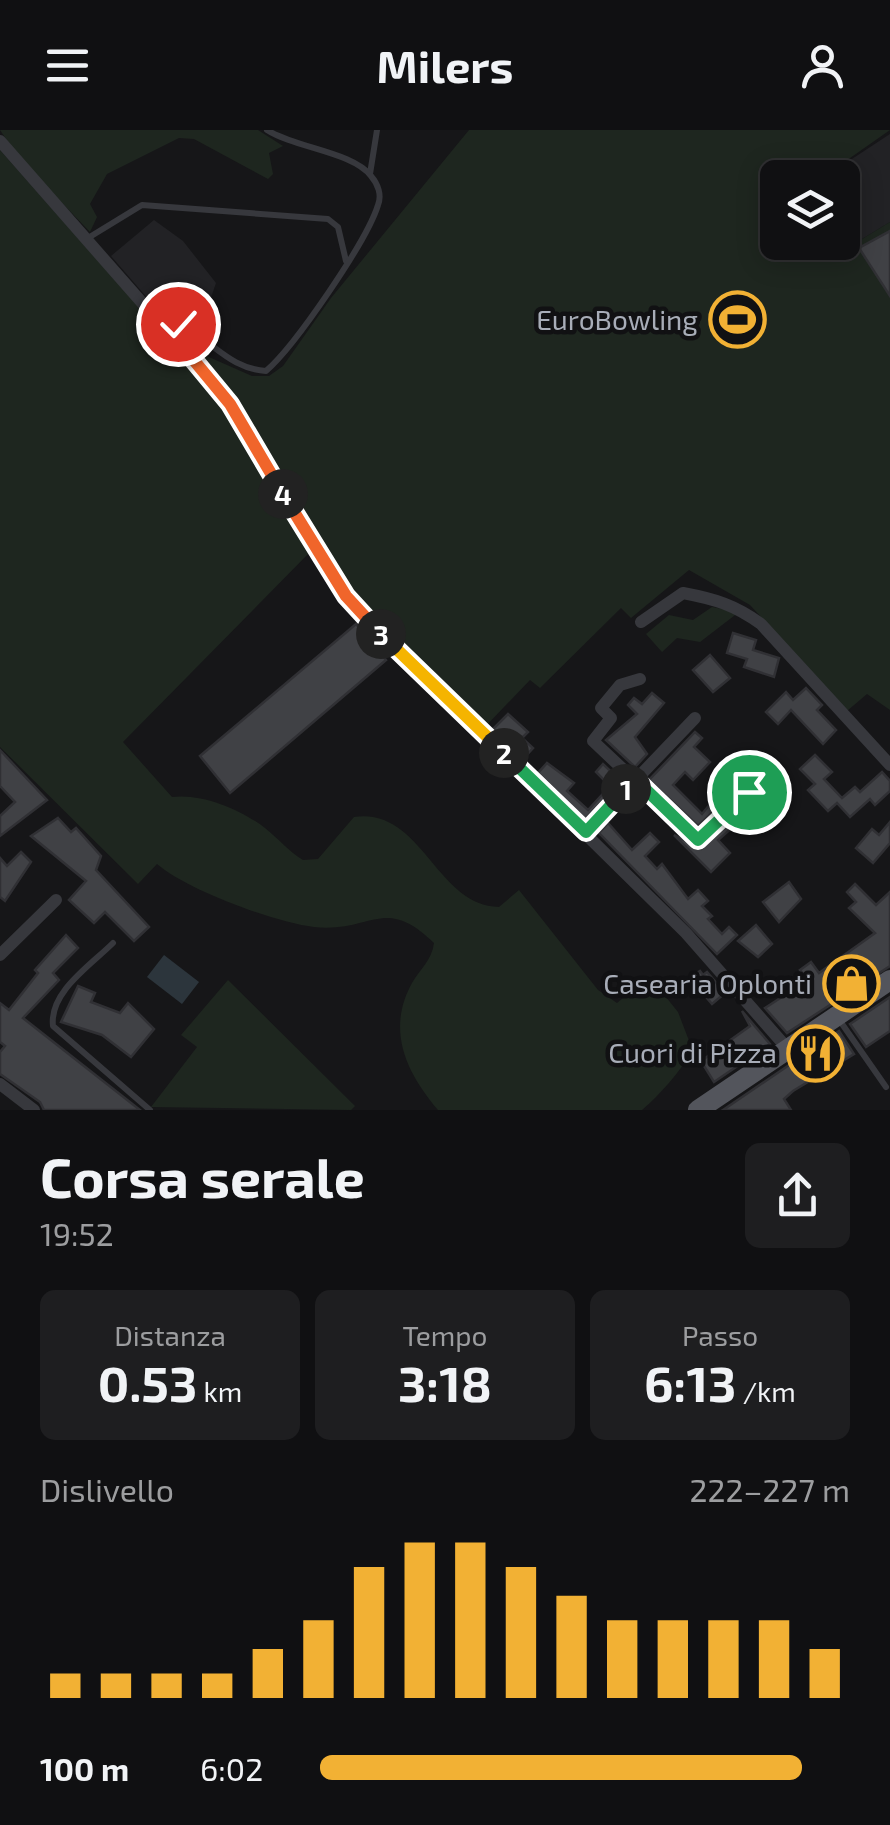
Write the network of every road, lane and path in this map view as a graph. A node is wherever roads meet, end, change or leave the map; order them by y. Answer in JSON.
{"nodes":[{"id":1,"x":267,"y":130,"type":"edge"},
{"id":2,"x":377,"y":130,"type":"edge"},
{"id":3,"x":0,"y":141,"type":"edge"},
{"id":4,"x":370,"y":174,"type":"junction"},
{"id":5,"x":87,"y":239,"type":"junction"},
{"id":6,"x":346,"y":263,"type":"junction"},
{"id":7,"x":162,"y":324,"type":"junction"},
{"id":8,"x":641,"y":622,"type":"dead end"},
{"id":9,"x":640,"y":678,"type":"dead end"},
{"id":10,"x":694,"y":718,"type":"dead end"},
{"id":11,"x":890,"y":765,"type":"edge"},
{"id":12,"x":635,"y":779,"type":"junction"},
{"id":13,"x":749,"y":792,"type":"dead end"},
{"id":14,"x":586,"y":832,"type":"junction"},
{"id":15,"x":56,"y":900,"type":"dead end"},
{"id":16,"x":113,"y":943,"type":"dead end"},
{"id":17,"x":0,"y":955,"type":"edge"},
{"id":18,"x":890,"y":980,"type":"edge"},
{"id":19,"x":837,"y":1016,"type":"junction"},
{"id":20,"x":788,"y":1048,"type":"junction"},
{"id":21,"x":0,"y":1084,"type":"edge"},
{"id":22,"x":886,"y":1087,"type":"dead end"},
{"id":23,"x":34,"y":1110,"type":"edge"},
{"id":24,"x":150,"y":1110,"type":"edge"},
{"id":25,"x":698,"y":1110,"type":"edge"}],
"edges":[{"from":1,"to":4,"type":"lane"},
{"from":2,"to":4,"type":"lane"},
{"from":3,"to":5,"type":"street"},
{"from":4,"to":6,"type":"lane"},
{"from":5,"to":6,"type":"lane"},
{"from":5,"to":7,"type":"street"},
{"from":6,"to":7,"type":"lane"},
{"from":7,"to":14,"type":"street"},
{"from":8,"to":11,"type":"street"},
{"from":9,"to":12,"type":"street"},
{"from":10,"to":12,"type":"street"},
{"from":12,"to":13,"type":"street"},
{"from":12,"to":14,"type":"street"},
{"from":14,"to":20,"type":"street"},
{"from":15,"to":17,"type":"street"},
{"from":16,"to":24,"type":"lane"},
{"from":18,"to":19,"type":"main road"},
{"from":19,"to":20,"type":"main road"},
{"from":19,"to":22,"type":"lane"},
{"from":20,"to":25,"type":"main road"},
{"from":21,"to":23,"type":"street"}]}
